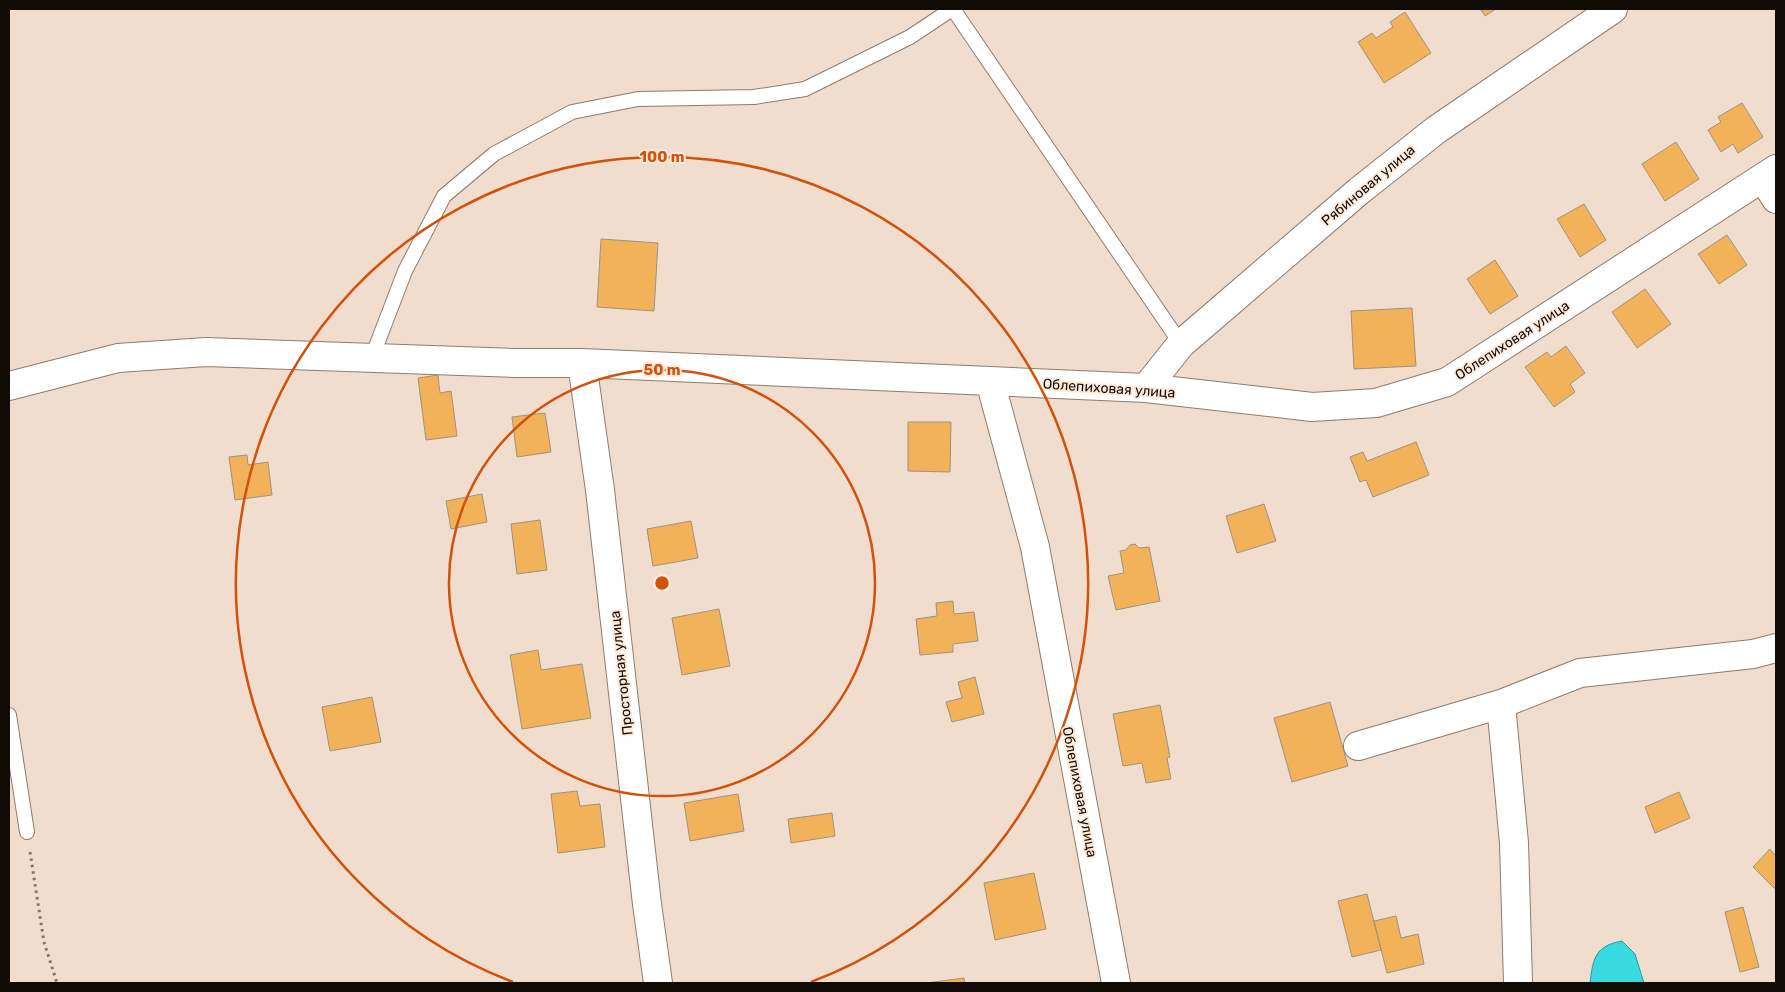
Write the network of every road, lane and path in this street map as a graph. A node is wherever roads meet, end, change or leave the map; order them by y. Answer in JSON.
{"nodes":[{"id":1,"x":952,"y":9,"type":"edge"},
{"id":2,"x":1613,"y":9,"type":"edge"},
{"id":3,"x":1772,"y":182,"type":"edge"},
{"id":4,"x":1181,"y":344,"type":"junction"},
{"id":5,"x":372,"y":357,"type":"junction"},
{"id":6,"x":582,"y":363,"type":"junction"},
{"id":7,"x":990,"y":381,"type":"junction"},
{"id":8,"x":9,"y":386,"type":"edge"},
{"id":9,"x":1146,"y":388,"type":"junction"},
{"id":10,"x":1776,"y":648,"type":"edge"},
{"id":11,"x":1501,"y":704,"type":"junction"},
{"id":12,"x":9,"y":715,"type":"edge"},
{"id":13,"x":1358,"y":746,"type":"dead end"},
{"id":14,"x":27,"y":832,"type":"joint"},
{"id":15,"x":57,"y":983,"type":"edge"},
{"id":16,"x":658,"y":983,"type":"edge"},
{"id":17,"x":1116,"y":983,"type":"edge"},
{"id":18,"x":1518,"y":983,"type":"edge"}],
"edges":[{"from":1,"to":4,"type":"lane"},
{"from":1,"to":5,"type":"lane"},
{"from":2,"to":4,"type":"street","name":"Рябиновая улица"},
{"from":3,"to":9,"type":"street","name":"Облепиховая улица"},
{"from":4,"to":9,"type":"street","name":"Рябиновая улица"},
{"from":5,"to":6,"type":"street"},
{"from":5,"to":8,"type":"street"},
{"from":6,"to":7,"type":"street"},
{"from":6,"to":16,"type":"street","name":"Просторная улица"},
{"from":7,"to":9,"type":"street","name":"Облепиховая улица"},
{"from":7,"to":17,"type":"street","name":"Облепиховая улица"},
{"from":10,"to":11,"type":"street"},
{"from":11,"to":13,"type":"street"},
{"from":11,"to":18,"type":"street"},
{"from":12,"to":14,"type":"lane"},
{"from":14,"to":15,"type":"path"}]}
